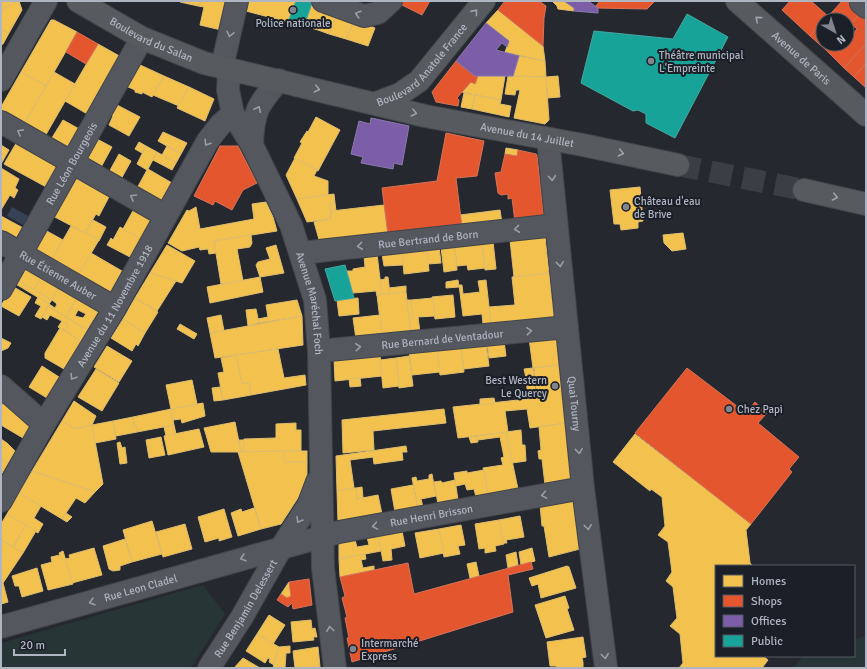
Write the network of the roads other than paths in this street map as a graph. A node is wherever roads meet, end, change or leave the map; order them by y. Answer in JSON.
{"nodes":[{"id":1,"x":46,"y":1,"type":"edge"},
{"id":2,"x":78,"y":1,"type":"edge"},
{"id":3,"x":237,"y":1,"type":"edge"},
{"id":4,"x":323,"y":1,"type":"edge"},
{"id":5,"x":391,"y":1,"type":"edge"},
{"id":6,"x":484,"y":1,"type":"edge"},
{"id":7,"x":738,"y":1,"type":"edge"},
{"id":8,"x":861,"y":1,"type":"edge"},
{"id":9,"x":866,"y":7,"type":"edge"},
{"id":10,"x":142,"y":38,"type":"junction"},
{"id":11,"x":225,"y":68,"type":"junction"},
{"id":12,"x":2,"y":75,"type":"edge"},
{"id":13,"x":280,"y":80,"type":"junction"},
{"id":14,"x":376,"y":103,"type":"junction"},
{"id":15,"x":864,"y":110,"type":"edge"},
{"id":16,"x":232,"y":114,"type":"junction"},
{"id":17,"x":1,"y":122,"type":"edge"},
{"id":18,"x":548,"y":139,"type":"junction"},
{"id":19,"x":252,"y":144,"type":"junction"},
{"id":20,"x":73,"y":162,"type":"junction"},
{"id":21,"x":678,"y":165,"type":"tunnel mouth"},
{"id":22,"x":804,"y":190,"type":"tunnel mouth"},
{"id":23,"x":866,"y":204,"type":"edge"},
{"id":24,"x":166,"y":216,"type":"junction"},
{"id":25,"x":556,"y":225,"type":"junction"},
{"id":26,"x":1,"y":242,"type":"edge"},
{"id":27,"x":301,"y":253,"type":"junction"},
{"id":28,"x":22,"y":254,"type":"junction"},
{"id":29,"x":1,"y":289,"type":"edge"},
{"id":30,"x":115,"y":308,"type":"junction"},
{"id":31,"x":567,"y":327,"type":"junction"},
{"id":32,"x":319,"y":351,"type":"junction"},
{"id":33,"x":1,"y":386,"type":"edge"},
{"id":34,"x":44,"y":424,"type":"junction"},
{"id":35,"x":321,"y":472,"type":"junction"},
{"id":36,"x":583,"y":488,"type":"junction"},
{"id":37,"x":1,"y":501,"type":"edge"},
{"id":38,"x":322,"y":537,"type":"junction"},
{"id":39,"x":281,"y":548,"type":"junction"},
{"id":40,"x":1,"y":627,"type":"edge"},
{"id":41,"x":209,"y":668,"type":"edge"},
{"id":42,"x":335,"y":668,"type":"edge"},
{"id":43,"x":606,"y":668,"type":"edge"}],
"edges":[{"from":1,"to":12,"type":"street"},
{"from":2,"to":10,"type":"main road","name":"Boulevard du Salan"},
{"from":3,"to":11,"type":"street","name":"Avenue Maréchal Foch","one_way":true},
{"from":5,"to":4,"type":"street","one_way":true},
{"from":14,"to":6,"type":"main road","name":"Boulevard Anatole France","one_way":true},
{"from":15,"to":7,"type":"main road","name":"Avenue de Paris","one_way":true},
{"from":8,"to":9,"type":"street"},
{"from":10,"to":11,"type":"main road","name":"Boulevard du Salan"},
{"from":10,"to":20,"type":"street","name":"Rue Léon Bourgeois"},
{"from":11,"to":13,"type":"main road","name":"Boulevard Anatole France"},
{"from":11,"to":16,"type":"street","name":"Avenue Maréchal Foch"},
{"from":13,"to":14,"type":"main road","name":"Boulevard Anatole France","one_way":true},
{"from":19,"to":13,"type":"street","name":"Avenue Maréchal Foch","one_way":true},
{"from":14,"to":18,"type":"main road","name":"Avenue du 14 Juillet","one_way":true},
{"from":16,"to":19,"type":"street","name":"Avenue Maréchal Foch"},
{"from":16,"to":24,"type":"street","name":"Avenue du 11 Novembre 1918","one_way":true},
{"from":20,"to":17,"type":"street","one_way":true},
{"from":18,"to":21,"type":"main road","name":"Avenue du 14 Juillet","one_way":true},
{"from":18,"to":25,"type":"street","name":"Quai Tourny","one_way":true},
{"from":19,"to":27,"type":"street","name":"Avenue Maréchal Foch"},
{"from":24,"to":20,"type":"street","one_way":true},
{"from":20,"to":28,"type":"street","name":"Rue Léon Bourgeois"},
{"from":22,"to":23,"type":"main road","one_way":true},
{"from":24,"to":30,"type":"street","name":"Avenue du 11 Novembre 1918"},
{"from":25,"to":27,"type":"street","name":"Rue Bertrand de Born","one_way":true},
{"from":25,"to":31,"type":"street","name":"Quai Tourny","one_way":true},
{"from":26,"to":28,"type":"street","name":"Rue Étienne Auber"},
{"from":27,"to":32,"type":"street","name":"Avenue Maréchal Foch"},
{"from":28,"to":29,"type":"street","name":"Rue Léon Bourgeois"},
{"from":28,"to":30,"type":"street","name":"Rue Étienne Auber"},
{"from":30,"to":34,"type":"street","name":"Avenue du 11 Novembre 1918","one_way":true},
{"from":32,"to":31,"type":"street","name":"Rue Bernard de Ventadour","one_way":true},
{"from":31,"to":36,"type":"street","name":"Quai Tourny","one_way":true},
{"from":32,"to":35,"type":"street","name":"Avenue Maréchal Foch"},
{"from":33,"to":34,"type":"street"},
{"from":34,"to":37,"type":"street","name":"Avenue du 11 Novembre 1918"},
{"from":35,"to":38,"type":"street","name":"Avenue Maréchal Foch"},
{"from":35,"to":39,"type":"street","name":"Avenue Maréchal Foch","one_way":true},
{"from":36,"to":38,"type":"street","name":"Rue Henri Brisson","one_way":true},
{"from":36,"to":43,"type":"street","name":"Quai Tourny","one_way":true},
{"from":38,"to":39,"type":"street","name":"Rue Henri Brisson"},
{"from":42,"to":38,"type":"street","name":"Avenue Maréchal Foch","one_way":true},
{"from":39,"to":40,"type":"street","name":"Rue Leon Cladel","one_way":true},
{"from":39,"to":41,"type":"street","name":"Rue Benjamin Delessert"}]}
